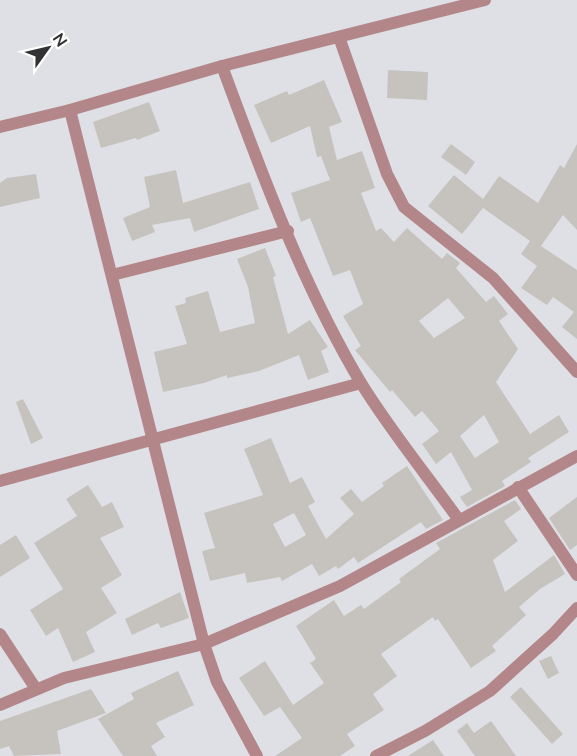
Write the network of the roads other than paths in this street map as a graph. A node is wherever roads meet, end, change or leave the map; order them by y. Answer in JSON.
{"nodes":[{"id":1,"x":485,"y":0,"type":"edge"},
{"id":2,"x":339,"y":37,"type":"junction"},
{"id":3,"x":222,"y":66,"type":"junction"},
{"id":4,"x":70,"y":110,"type":"junction"},
{"id":5,"x":0,"y":127,"type":"edge"},
{"id":6,"x":288,"y":231,"type":"junction"},
{"id":7,"x":112,"y":275,"type":"junction"},
{"id":8,"x":577,"y":372,"type":"edge"},
{"id":9,"x":361,"y":383,"type":"junction"},
{"id":10,"x":153,"y":439,"type":"junction"},
{"id":11,"x":577,"y":456,"type":"edge"},
{"id":12,"x":0,"y":481,"type":"edge"},
{"id":13,"x":518,"y":487,"type":"junction"},
{"id":14,"x":459,"y":520,"type":"junction"},
{"id":15,"x":577,"y":575,"type":"edge"},
{"id":16,"x":577,"y":608,"type":"edge"},
{"id":17,"x":0,"y":634,"type":"edge"},
{"id":18,"x":204,"y":644,"type":"junction"},
{"id":19,"x":36,"y":690,"type":"junction"},
{"id":20,"x":0,"y":705,"type":"edge"},
{"id":21,"x":257,"y":756,"type":"edge"},
{"id":22,"x":376,"y":756,"type":"edge"}],
"edges":[{"from":1,"to":2,"type":"street"},
{"from":2,"to":3,"type":"street"},
{"from":2,"to":8,"type":"street"},
{"from":3,"to":4,"type":"street"},
{"from":3,"to":6,"type":"street"},
{"from":4,"to":5,"type":"street"},
{"from":4,"to":7,"type":"street"},
{"from":6,"to":7,"type":"street"},
{"from":6,"to":9,"type":"street"},
{"from":7,"to":10,"type":"street"},
{"from":9,"to":10,"type":"street"},
{"from":9,"to":14,"type":"street"},
{"from":10,"to":12,"type":"street"},
{"from":10,"to":18,"type":"street"},
{"from":11,"to":13,"type":"street"},
{"from":13,"to":14,"type":"street"},
{"from":13,"to":15,"type":"street"},
{"from":14,"to":18,"type":"street"},
{"from":16,"to":22,"type":"street"},
{"from":17,"to":19,"type":"street"},
{"from":18,"to":19,"type":"street"},
{"from":18,"to":21,"type":"street"},
{"from":19,"to":20,"type":"street"}]}
